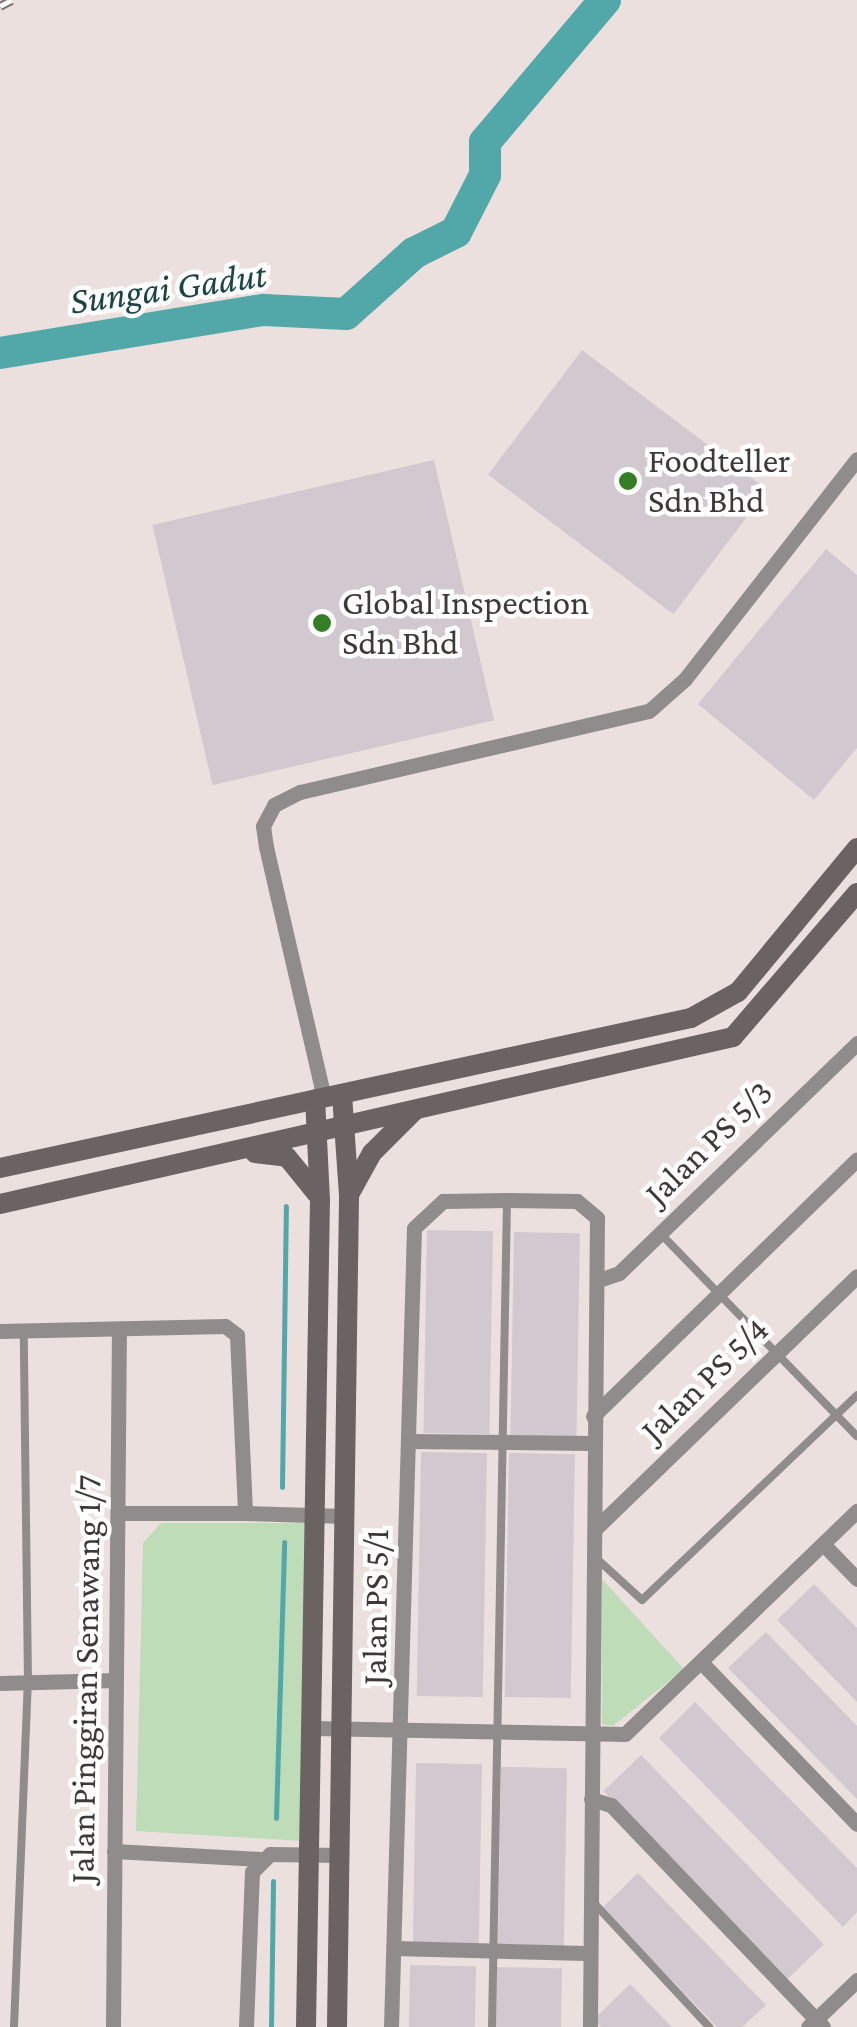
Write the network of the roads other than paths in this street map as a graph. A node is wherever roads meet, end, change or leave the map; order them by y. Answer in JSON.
{"nodes":[{"id":1,"x":857,"y":460,"type":"edge"},
{"id":2,"x":857,"y":848,"type":"edge"},
{"id":3,"x":857,"y":893,"type":"edge"},
{"id":4,"x":857,"y":1043,"type":"edge"},
{"id":5,"x":327,"y":1097,"type":"junction"},
{"id":6,"x":417,"y":1109,"type":"junction"},
{"id":7,"x":347,"y":1126,"type":"junction"},
{"id":8,"x":320,"y":1132,"type":"junction"},
{"id":9,"x":232,"y":1153,"type":"junction"},
{"id":10,"x":857,"y":1159,"type":"edge"},
{"id":11,"x":0,"y":1168,"type":"edge"},
{"id":12,"x":349,"y":1195,"type":"junction"},
{"id":13,"x":320,"y":1200,"type":"junction"},
{"id":14,"x":508,"y":1200,"type":"junction"},
{"id":15,"x":0,"y":1204,"type":"edge"},
{"id":16,"x":660,"y":1232,"type":"junction"},
{"id":17,"x":857,"y":1276,"type":"edge"},
{"id":18,"x":599,"y":1280,"type":"junction"},
{"id":19,"x":720,"y":1294,"type":"junction"},
{"id":20,"x":0,"y":1331,"type":"edge"},
{"id":21,"x":24,"y":1331,"type":"junction"},
{"id":22,"x":119,"y":1332,"type":"junction"},
{"id":23,"x":777,"y":1353,"type":"junction"},
{"id":24,"x":857,"y":1396,"type":"edge"},
{"id":25,"x":837,"y":1415,"type":"junction"},
{"id":26,"x":593,"y":1416,"type":"junction"},
{"id":27,"x":857,"y":1436,"type":"edge"},
{"id":28,"x":408,"y":1441,"type":"junction"},
{"id":29,"x":502,"y":1442,"type":"junction"},
{"id":30,"x":592,"y":1444,"type":"junction"},
{"id":31,"x":857,"y":1511,"type":"edge"},
{"id":32,"x":119,"y":1513,"type":"junction"},
{"id":33,"x":245,"y":1513,"type":"junction"},
{"id":34,"x":316,"y":1515,"type":"junction"},
{"id":35,"x":345,"y":1516,"type":"junction"},
{"id":36,"x":596,"y":1528,"type":"junction"},
{"id":37,"x":823,"y":1544,"type":"junction"},
{"id":38,"x":593,"y":1555,"type":"junction"},
{"id":39,"x":857,"y":1579,"type":"edge"},
{"id":40,"x":701,"y":1662,"type":"junction"},
{"id":41,"x":116,"y":1680,"type":"junction"},
{"id":42,"x":0,"y":1682,"type":"edge"},
{"id":43,"x":28,"y":1682,"type":"junction"},
{"id":44,"x":314,"y":1728,"type":"junction"},
{"id":45,"x":342,"y":1729,"type":"junction"},
{"id":46,"x":404,"y":1730,"type":"junction"},
{"id":47,"x":500,"y":1732,"type":"junction"},
{"id":48,"x":593,"y":1734,"type":"junction"},
{"id":49,"x":591,"y":1799,"type":"junction"},
{"id":50,"x":857,"y":1824,"type":"edge"},
{"id":51,"x":114,"y":1851,"type":"junction"},
{"id":52,"x":310,"y":1855,"type":"junction"},
{"id":53,"x":340,"y":1855,"type":"junction"},
{"id":54,"x":260,"y":1859,"type":"junction"},
{"id":55,"x":588,"y":1897,"type":"junction"},
{"id":56,"x":394,"y":1948,"type":"junction"},
{"id":57,"x":493,"y":1952,"type":"junction"},
{"id":58,"x":585,"y":1953,"type":"junction"},
{"id":59,"x":857,"y":1980,"type":"edge"},
{"id":60,"x":816,"y":2024,"type":"edge"},
{"id":61,"x":14,"y":2027,"type":"edge"},
{"id":62,"x":113,"y":2027,"type":"edge"},
{"id":63,"x":246,"y":2027,"type":"edge"},
{"id":64,"x":306,"y":2027,"type":"edge"},
{"id":65,"x":336,"y":2027,"type":"edge"},
{"id":66,"x":390,"y":2027,"type":"edge"},
{"id":67,"x":492,"y":2027,"type":"edge"},
{"id":68,"x":590,"y":2027,"type":"edge"},
{"id":69,"x":709,"y":2027,"type":"edge"}],
"edges":[{"from":1,"to":5,"type":"street"},
{"from":2,"to":5,"type":"street"},
{"from":3,"to":6,"type":"street"},
{"from":4,"to":16,"type":"street","name":"Jalan PS 5/3"},
{"from":5,"to":7,"type":"street"},
{"from":5,"to":8,"type":"street"},
{"from":5,"to":11,"type":"street"},
{"from":6,"to":7,"type":"street"},
{"from":6,"to":12,"type":"street"},
{"from":7,"to":8,"type":"street"},
{"from":7,"to":12,"type":"street"},
{"from":8,"to":9,"type":"street"},
{"from":8,"to":13,"type":"street"},
{"from":9,"to":13,"type":"street"},
{"from":9,"to":15,"type":"street"},
{"from":10,"to":19,"type":"street"},
{"from":12,"to":35,"type":"street"},
{"from":13,"to":34,"type":"street"},
{"from":14,"to":18,"type":"street"},
{"from":14,"to":28,"type":"street","name":"Jalan PS 5/1"},
{"from":14,"to":29,"type":"lane"},
{"from":16,"to":18,"type":"street","name":"Jalan PS 5/3"},
{"from":16,"to":19,"type":"lane"},
{"from":17,"to":23,"type":"street","name":"Jalan PS 5/4"},
{"from":18,"to":26,"type":"street"},
{"from":19,"to":23,"type":"lane"},
{"from":19,"to":26,"type":"street"},
{"from":20,"to":21,"type":"street"},
{"from":21,"to":22,"type":"street"},
{"from":21,"to":43,"type":"lane"},
{"from":22,"to":32,"type":"street","name":"Jalan Pinggiran Senawang 1/7"},
{"from":22,"to":33,"type":"street"},
{"from":23,"to":25,"type":"lane"},
{"from":23,"to":36,"type":"street","name":"Jalan PS 5/4"},
{"from":24,"to":25,"type":"lane"},
{"from":25,"to":27,"type":"lane"},
{"from":25,"to":38,"type":"lane"},
{"from":26,"to":30,"type":"street"},
{"from":28,"to":29,"type":"street"},
{"from":28,"to":46,"type":"street","name":"Jalan PS 5/1"},
{"from":29,"to":30,"type":"street"},
{"from":29,"to":47,"type":"lane"},
{"from":30,"to":36,"type":"street"},
{"from":31,"to":37,"type":"street"},
{"from":32,"to":33,"type":"street"},
{"from":32,"to":41,"type":"street","name":"Jalan Pinggiran Senawang 1/7"},
{"from":33,"to":34,"type":"street"},
{"from":34,"to":35,"type":"street"},
{"from":34,"to":44,"type":"street"},
{"from":35,"to":45,"type":"street"},
{"from":36,"to":38,"type":"street"},
{"from":37,"to":39,"type":"street"},
{"from":37,"to":40,"type":"street"},
{"from":38,"to":48,"type":"street"},
{"from":40,"to":48,"type":"street"},
{"from":40,"to":50,"type":"street"},
{"from":41,"to":43,"type":"street"},
{"from":41,"to":51,"type":"street","name":"Jalan Pinggiran Senawang 1/7"},
{"from":42,"to":43,"type":"street"},
{"from":43,"to":61,"type":"lane"},
{"from":44,"to":45,"type":"street"},
{"from":44,"to":52,"type":"street"},
{"from":45,"to":46,"type":"street"},
{"from":45,"to":53,"type":"street"},
{"from":46,"to":47,"type":"street"},
{"from":46,"to":56,"type":"street","name":"Jalan PS 5/1"},
{"from":47,"to":48,"type":"street"},
{"from":47,"to":57,"type":"lane"},
{"from":48,"to":49,"type":"street"},
{"from":49,"to":55,"type":"street"},
{"from":49,"to":60,"type":"street"},
{"from":51,"to":54,"type":"street"},
{"from":51,"to":62,"type":"street","name":"Jalan Pinggiran Senawang 1/7"},
{"from":52,"to":53,"type":"street"},
{"from":52,"to":54,"type":"street"},
{"from":52,"to":64,"type":"street"},
{"from":53,"to":65,"type":"street"},
{"from":54,"to":63,"type":"street"},
{"from":55,"to":58,"type":"street"},
{"from":55,"to":69,"type":"lane"},
{"from":56,"to":57,"type":"street"},
{"from":56,"to":66,"type":"street","name":"Jalan PS 5/1"},
{"from":57,"to":58,"type":"street"},
{"from":57,"to":67,"type":"lane"},
{"from":58,"to":68,"type":"street"},
{"from":59,"to":60,"type":"street"}]}
